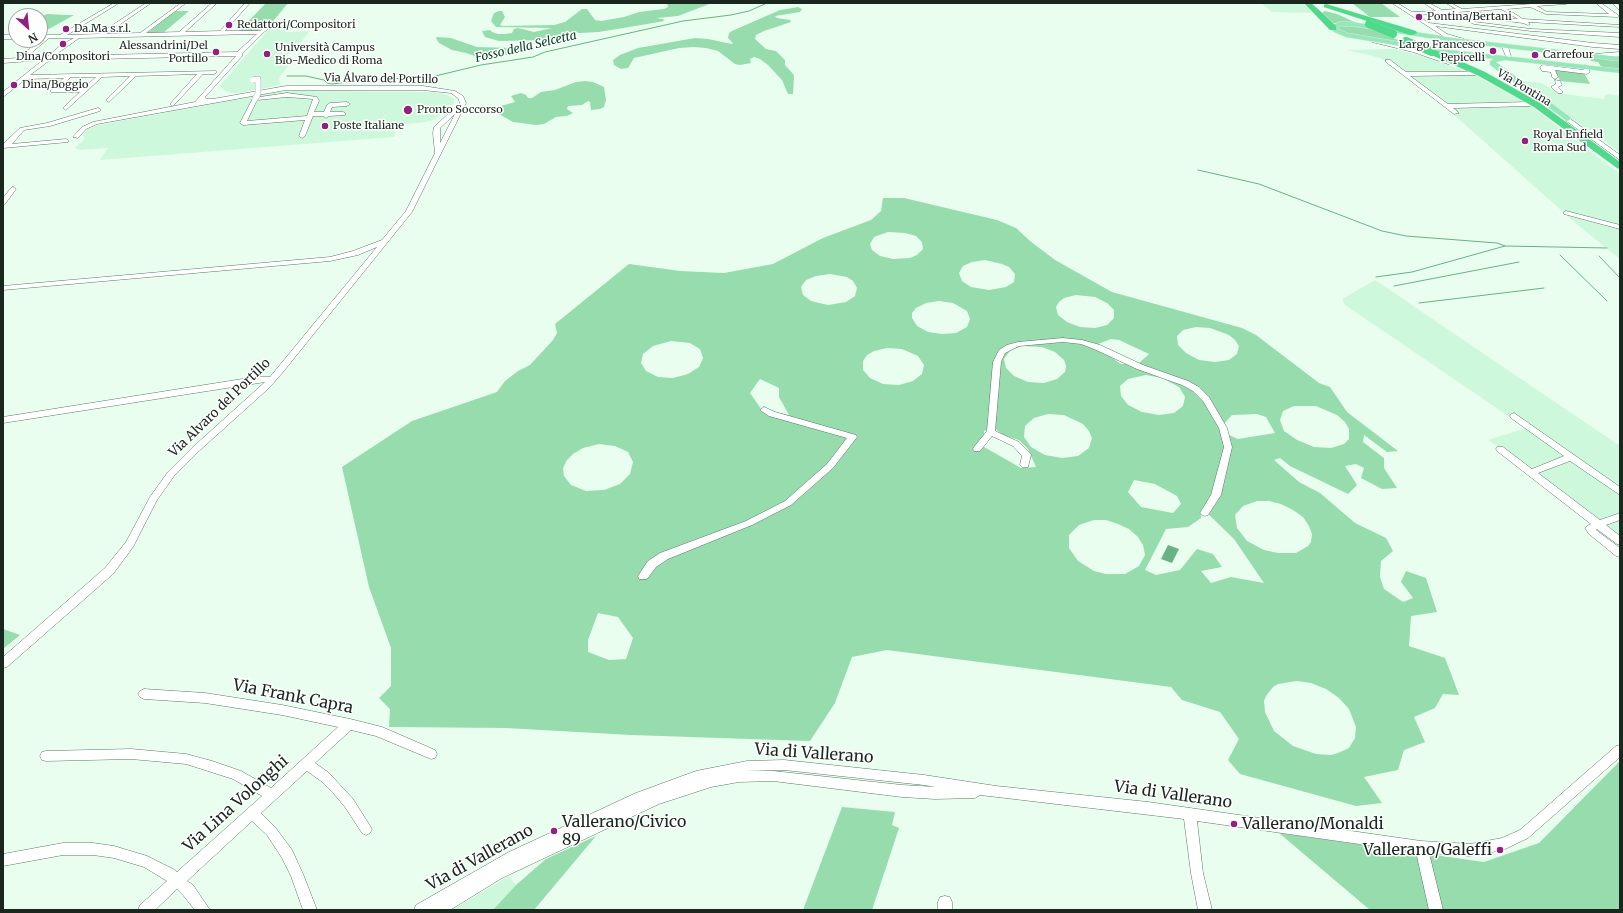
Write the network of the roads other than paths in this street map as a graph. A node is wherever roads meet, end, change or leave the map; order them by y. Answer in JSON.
{"nodes":[{"id":1,"x":117,"y":3,"type":"edge"},
{"id":2,"x":149,"y":3,"type":"edge"},
{"id":3,"x":184,"y":3,"type":"edge"},
{"id":4,"x":215,"y":3,"type":"edge"},
{"id":5,"x":248,"y":3,"type":"edge"},
{"id":6,"x":1307,"y":3,"type":"edge"},
{"id":7,"x":1314,"y":3,"type":"edge"},
{"id":8,"x":1318,"y":3,"type":"edge"},
{"id":9,"x":1394,"y":3,"type":"edge"},
{"id":10,"x":1426,"y":3,"type":"edge"},
{"id":11,"x":1448,"y":3,"type":"edge"},
{"id":12,"x":1565,"y":3,"type":"edge"},
{"id":13,"x":1598,"y":3,"type":"edge"},
{"id":14,"x":1617,"y":4,"type":"edge"},
{"id":15,"x":1602,"y":5,"type":"edge"},
{"id":16,"x":1326,"y":6,"type":"junction"},
{"id":17,"x":1532,"y":6,"type":"junction"},
{"id":18,"x":1503,"y":8,"type":"junction"},
{"id":19,"x":1472,"y":10,"type":"junction"},
{"id":20,"x":1620,"y":10,"type":"edge"},
{"id":21,"x":1452,"y":11,"type":"junction"},
{"id":22,"x":1462,"y":11,"type":"junction"},
{"id":23,"x":1441,"y":12,"type":"junction"},
{"id":24,"x":1412,"y":14,"type":"junction"},
{"id":25,"x":1578,"y":14,"type":"junction"},
{"id":26,"x":1618,"y":16,"type":"edge"},
{"id":27,"x":1525,"y":21,"type":"junction"},
{"id":28,"x":1366,"y":24,"type":"junction"},
{"id":29,"x":1429,"y":25,"type":"junction"},
{"id":30,"x":270,"y":26,"type":"dead end"},
{"id":31,"x":1589,"y":26,"type":"junction"},
{"id":32,"x":1620,"y":26,"type":"edge"},
{"id":33,"x":1333,"y":29,"type":"junction"},
{"id":34,"x":1536,"y":30,"type":"junction"},
{"id":35,"x":221,"y":32,"type":"junction"},
{"id":36,"x":261,"y":32,"type":"junction"},
{"id":37,"x":181,"y":33,"type":"junction"},
{"id":38,"x":1413,"y":33,"type":"junction"},
{"id":39,"x":1595,"y":33,"type":"junction"},
{"id":40,"x":142,"y":34,"type":"junction"},
{"id":41,"x":101,"y":35,"type":"junction"},
{"id":42,"x":1620,"y":35,"type":"edge"},
{"id":43,"x":61,"y":36,"type":"junction"},
{"id":44,"x":48,"y":37,"type":"edge"},
{"id":45,"x":78,"y":37,"type":"junction"},
{"id":46,"x":1546,"y":40,"type":"junction"},
{"id":47,"x":1560,"y":41,"type":"junction"},
{"id":48,"x":1469,"y":42,"type":"junction"},
{"id":49,"x":1506,"y":46,"type":"junction"},
{"id":50,"x":1608,"y":46,"type":"junction"},
{"id":51,"x":1414,"y":47,"type":"junction"},
{"id":52,"x":1620,"y":47,"type":"edge"},
{"id":53,"x":34,"y":48,"type":"edge"},
{"id":54,"x":1552,"y":51,"type":"junction"},
{"id":55,"x":1436,"y":53,"type":"junction"},
{"id":56,"x":238,"y":54,"type":"junction"},
{"id":57,"x":1620,"y":54,"type":"edge"},
{"id":58,"x":1594,"y":56,"type":"junction"},
{"id":59,"x":48,"y":58,"type":"junction"},
{"id":60,"x":1620,"y":58,"type":"edge"},
{"id":61,"x":1507,"y":59,"type":"junction"},
{"id":62,"x":19,"y":60,"type":"junction"},
{"id":63,"x":3,"y":61,"type":"edge"},
{"id":64,"x":1388,"y":61,"type":"dead end"},
{"id":65,"x":1585,"y":68,"type":"junction"},
{"id":66,"x":1618,"y":71,"type":"edge"},
{"id":67,"x":202,"y":72,"type":"junction"},
{"id":68,"x":214,"y":72,"type":"dead end"},
{"id":69,"x":1475,"y":73,"type":"junction"},
{"id":70,"x":135,"y":74,"type":"junction"},
{"id":71,"x":1406,"y":74,"type":"junction"},
{"id":72,"x":101,"y":75,"type":"junction"},
{"id":73,"x":69,"y":76,"type":"junction"},
{"id":74,"x":24,"y":77,"type":"junction"},
{"id":75,"x":253,"y":80,"type":"dead end"},
{"id":76,"x":214,"y":85,"type":"junction"},
{"id":77,"x":6,"y":90,"type":"edge"},
{"id":78,"x":86,"y":90,"type":"junction"},
{"id":79,"x":1560,"y":92,"type":"dead end"},
{"id":80,"x":3,"y":95,"type":"edge"},
{"id":81,"x":217,"y":96,"type":"junction"},
{"id":82,"x":203,"y":97,"type":"junction"},
{"id":83,"x":255,"y":99,"type":"junction"},
{"id":84,"x":109,"y":100,"type":"dead end"},
{"id":85,"x":463,"y":103,"type":"junction"},
{"id":86,"x":173,"y":104,"type":"dead end"},
{"id":87,"x":347,"y":104,"type":"dead end"},
{"id":88,"x":1530,"y":104,"type":"junction"},
{"id":89,"x":186,"y":106,"type":"junction"},
{"id":90,"x":1448,"y":106,"type":"junction"},
{"id":91,"x":66,"y":108,"type":"dead end"},
{"id":92,"x":98,"y":110,"type":"dead end"},
{"id":93,"x":1456,"y":112,"type":"dead end"},
{"id":94,"x":343,"y":114,"type":"dead end"},
{"id":95,"x":326,"y":115,"type":"junction"},
{"id":96,"x":310,"y":116,"type":"junction"},
{"id":97,"x":1567,"y":119,"type":"junction"},
{"id":98,"x":442,"y":121,"type":"junction"},
{"id":99,"x":453,"y":124,"type":"junction"},
{"id":100,"x":449,"y":131,"type":"junction"},
{"id":101,"x":436,"y":133,"type":"junction"},
{"id":102,"x":1580,"y":134,"type":"junction"},
{"id":103,"x":302,"y":136,"type":"dead end"},
{"id":104,"x":4,"y":146,"type":"edge"},
{"id":105,"x":437,"y":154,"type":"junction"},
{"id":106,"x":1620,"y":158,"type":"edge"},
{"id":107,"x":1620,"y":162,"type":"edge"},
{"id":108,"x":1620,"y":166,"type":"edge"},
{"id":109,"x":1620,"y":170,"type":"edge"},
{"id":110,"x":13,"y":189,"type":"dead end"},
{"id":111,"x":3,"y":203,"type":"edge"},
{"id":112,"x":1566,"y":213,"type":"dead end"},
{"id":113,"x":1620,"y":227,"type":"edge"},
{"id":114,"x":384,"y":241,"type":"junction"},
{"id":115,"x":3,"y":288,"type":"edge"},
{"id":116,"x":272,"y":379,"type":"junction"},
{"id":117,"x":764,"y":410,"type":"dead end"},
{"id":118,"x":1514,"y":416,"type":"dead end"},
{"id":119,"x":3,"y":420,"type":"edge"},
{"id":120,"x":991,"y":432,"type":"junction"},
{"id":121,"x":977,"y":449,"type":"dead end"},
{"id":122,"x":1500,"y":449,"type":"dead end"},
{"id":123,"x":1571,"y":457,"type":"junction"},
{"id":124,"x":1025,"y":465,"type":"dead end"},
{"id":125,"x":1530,"y":473,"type":"junction"},
{"id":126,"x":1620,"y":492,"type":"edge"},
{"id":127,"x":1205,"y":513,"type":"dead end"},
{"id":128,"x":1620,"y":516,"type":"edge"},
{"id":129,"x":1599,"y":524,"type":"junction"},
{"id":130,"x":1620,"y":541,"type":"edge"},
{"id":131,"x":1620,"y":553,"type":"edge"},
{"id":132,"x":643,"y":576,"type":"dead end"},
{"id":133,"x":3,"y":664,"type":"edge"},
{"id":134,"x":144,"y":694,"type":"dead end"},
{"id":135,"x":350,"y":724,"type":"junction"},
{"id":136,"x":1620,"y":750,"type":"edge"},
{"id":137,"x":431,"y":754,"type":"dead end"},
{"id":138,"x":46,"y":756,"type":"dead end"},
{"id":139,"x":306,"y":764,"type":"junction"},
{"id":140,"x":996,"y":792,"type":"junction"},
{"id":141,"x":272,"y":795,"type":"junction"},
{"id":142,"x":252,"y":813,"type":"junction"},
{"id":143,"x":1190,"y":814,"type":"junction"},
{"id":144,"x":366,"y":829,"type":"dead end"},
{"id":145,"x":1421,"y":847,"type":"junction"},
{"id":146,"x":3,"y":860,"type":"edge"},
{"id":147,"x":178,"y":880,"type":"junction"},
{"id":148,"x":145,"y":910,"type":"edge"},
{"id":149,"x":203,"y":910,"type":"edge"},
{"id":150,"x":310,"y":910,"type":"edge"},
{"id":151,"x":421,"y":910,"type":"edge"},
{"id":152,"x":438,"y":910,"type":"edge"},
{"id":153,"x":1205,"y":910,"type":"edge"},
{"id":154,"x":1436,"y":910,"type":"edge"}],
"edges":[{"from":1,"to":43,"type":"street"},
{"from":2,"to":41,"type":"street"},
{"from":3,"to":40,"type":"street"},
{"from":4,"to":37,"type":"street"},
{"from":5,"to":35,"type":"street"},
{"from":6,"to":33,"type":"highway"},
{"from":7,"to":28,"type":"highway"},
{"from":8,"to":16,"type":"highway"},
{"from":9,"to":24,"type":"street"},
{"from":10,"to":23,"type":"street"},
{"from":11,"to":22,"type":"street"},
{"from":12,"to":17,"type":"street"},
{"from":12,"to":25,"type":"street"},
{"from":13,"to":15,"type":"street"},
{"from":14,"to":20,"type":"street"},
{"from":15,"to":26,"type":"street"},
{"from":16,"to":28,"type":"highway"},
{"from":16,"to":38,"type":"highway"},
{"from":17,"to":18,"type":"street"},
{"from":17,"to":25,"type":"street"},
{"from":18,"to":19,"type":"street"},
{"from":18,"to":27,"type":"street"},
{"from":19,"to":22,"type":"street"},
{"from":19,"to":27,"type":"street"},
{"from":21,"to":22,"type":"street"},
{"from":21,"to":23,"type":"street"},
{"from":21,"to":34,"type":"street"},
{"from":23,"to":24,"type":"street"},
{"from":24,"to":29,"type":"street"},
{"from":25,"to":26,"type":"street"},
{"from":25,"to":31,"type":"street"},
{"from":27,"to":31,"type":"street"},
{"from":27,"to":34,"type":"street"},
{"from":28,"to":51,"type":"highway","bridge":true},
{"from":28,"to":55,"type":"highway","bridge":true},
{"from":29,"to":38,"type":"street"},
{"from":29,"to":46,"type":"street"},
{"from":29,"to":48,"type":"street"},
{"from":30,"to":36,"type":"street"},
{"from":31,"to":32,"type":"street"},
{"from":33,"to":38,"type":"main road"},
{"from":33,"to":51,"type":"main road"},
{"from":34,"to":39,"type":"street"},
{"from":34,"to":47,"type":"street"},
{"from":35,"to":36,"type":"street"},
{"from":35,"to":37,"type":"street"},
{"from":36,"to":56,"type":"street"},
{"from":37,"to":40,"type":"street"},
{"from":38,"to":48,"type":"main road"},
{"from":39,"to":42,"type":"street"},
{"from":39,"to":50,"type":"street"},
{"from":40,"to":41,"type":"street"},
{"from":41,"to":45,"type":"street"},
{"from":43,"to":44,"type":"street"},
{"from":43,"to":45,"type":"street"},
{"from":45,"to":59,"type":"street"},
{"from":46,"to":47,"type":"street"},
{"from":46,"to":54,"type":"street"},
{"from":47,"to":50,"type":"street"},
{"from":48,"to":49,"type":"main road"},
{"from":49,"to":54,"type":"main road"},
{"from":49,"to":61,"type":"street"},
{"from":50,"to":52,"type":"street"},
{"from":51,"to":55,"type":"highway","bridge":true},
{"from":51,"to":61,"type":"main road"},
{"from":51,"to":69,"type":"street","name":"Via Pontina"},
{"from":53,"to":62,"type":"street"},
{"from":54,"to":58,"type":"main road"},
{"from":55,"to":102,"type":"highway"},
{"from":56,"to":59,"type":"street"},
{"from":56,"to":76,"type":"street"},
{"from":57,"to":58,"type":"street"},
{"from":58,"to":60,"type":"main road"},
{"from":59,"to":62,"type":"street"},
{"from":59,"to":74,"type":"street"},
{"from":61,"to":65,"type":"main road"},
{"from":61,"to":97,"type":"main road","name":"Via Pontina"},
{"from":62,"to":63,"type":"street"},
{"from":64,"to":71,"type":"street"},
{"from":65,"to":66,"type":"main road"},
{"from":65,"to":79,"type":"street"},
{"from":67,"to":68,"type":"street"},
{"from":67,"to":70,"type":"street"},
{"from":67,"to":86,"type":"street"},
{"from":69,"to":71,"type":"street"},
{"from":69,"to":88,"type":"street","name":"Via Pontina"},
{"from":70,"to":72,"type":"street"},
{"from":70,"to":84,"type":"street"},
{"from":71,"to":90,"type":"street"},
{"from":72,"to":73,"type":"street"},
{"from":72,"to":78,"type":"street"},
{"from":73,"to":74,"type":"street"},
{"from":73,"to":78,"type":"street"},
{"from":74,"to":77,"type":"street"},
{"from":75,"to":83,"type":"street","bridge":true},
{"from":76,"to":81,"type":"street"},
{"from":76,"to":82,"type":"street"},
{"from":77,"to":80,"type":"street"},
{"from":78,"to":91,"type":"street"},
{"from":81,"to":82,"type":"street"},
{"from":81,"to":85,"type":"street","name":"Via Álvaro del Portillo"},
{"from":81,"to":89,"type":"street"},
{"from":82,"to":89,"type":"street"},
{"from":83,"to":96,"type":"street"},
{"from":83,"to":96,"type":"street"},
{"from":85,"to":98,"type":"street"},
{"from":85,"to":99,"type":"street","name":"Via Alvaro del Portillo"},
{"from":87,"to":95,"type":"street"},
{"from":88,"to":90,"type":"street"},
{"from":88,"to":109,"type":"street","name":"Via Pontina"},
{"from":89,"to":104,"type":"street"},
{"from":90,"to":93,"type":"street"},
{"from":92,"to":104,"type":"street"},
{"from":94,"to":95,"type":"street"},
{"from":95,"to":96,"type":"street"},
{"from":96,"to":103,"type":"street"},
{"from":97,"to":102,"type":"highway"},
{"from":97,"to":106,"type":"street","name":"Via Pontina"},
{"from":98,"to":99,"type":"street"},
{"from":98,"to":101,"type":"street"},
{"from":99,"to":100,"type":"street","name":"Via Alvaro del Portillo"},
{"from":100,"to":101,"type":"street"},
{"from":100,"to":105,"type":"street","name":"Via Alvaro del Portillo"},
{"from":101,"to":105,"type":"street","name":"Via Alvaro del Portillo"},
{"from":102,"to":107,"type":"highway"},
{"from":102,"to":108,"type":"highway"},
{"from":105,"to":114,"type":"street","name":"Via Alvaro del Portillo"},
{"from":110,"to":111,"type":"street"},
{"from":112,"to":113,"type":"street"},
{"from":114,"to":115,"type":"street"},
{"from":114,"to":116,"type":"street","name":"Via Alvaro del Portillo"},
{"from":116,"to":119,"type":"street"},
{"from":116,"to":133,"type":"street","name":"Via Alvaro del Portillo"},
{"from":117,"to":132,"type":"street"},
{"from":118,"to":123,"type":"street"},
{"from":120,"to":121,"type":"street"},
{"from":120,"to":124,"type":"street"},
{"from":120,"to":127,"type":"street"},
{"from":122,"to":125,"type":"street"},
{"from":123,"to":125,"type":"street"},
{"from":123,"to":126,"type":"street"},
{"from":125,"to":129,"type":"street"},
{"from":128,"to":129,"type":"street"},
{"from":129,"to":130,"type":"street"},
{"from":129,"to":131,"type":"street"},
{"from":134,"to":135,"type":"street","name":"Via Frank Capra"},
{"from":135,"to":137,"type":"street","name":"Via Frank Capra"},
{"from":135,"to":139,"type":"street","name":"Via Lina Volonghi"},
{"from":136,"to":145,"type":"street","name":"Via di Vallerano"},
{"from":138,"to":141,"type":"street"},
{"from":139,"to":141,"type":"street","name":"Via Lina Volonghi"},
{"from":139,"to":144,"type":"street"},
{"from":140,"to":143,"type":"street","name":"Via di Vallerano"},
{"from":140,"to":151,"type":"street","name":"Via di Vallerano"},
{"from":140,"to":152,"type":"street","name":"Via di Vallerano"},
{"from":141,"to":142,"type":"street","name":"Via Lina Volonghi"},
{"from":142,"to":147,"type":"street","name":"Via Lina Volonghi"},
{"from":142,"to":150,"type":"street"},
{"from":143,"to":145,"type":"street","name":"Via di Vallerano"},
{"from":143,"to":153,"type":"street"},
{"from":145,"to":154,"type":"street"},
{"from":146,"to":147,"type":"street"},
{"from":147,"to":148,"type":"street","name":"Via Lina Volonghi"},
{"from":147,"to":149,"type":"street"}]}
